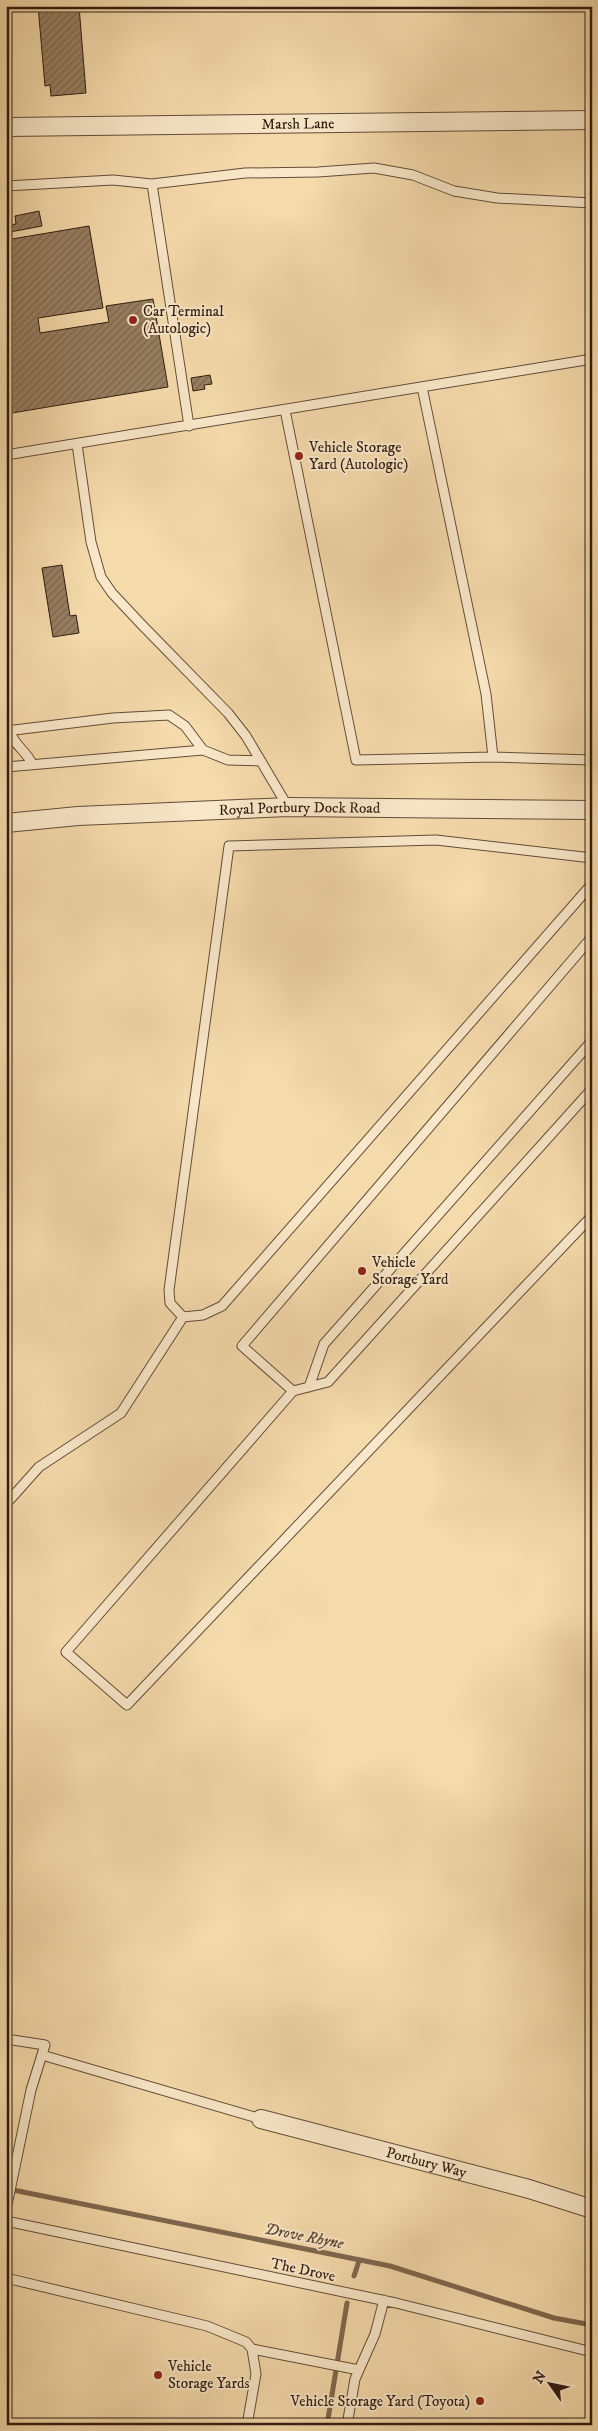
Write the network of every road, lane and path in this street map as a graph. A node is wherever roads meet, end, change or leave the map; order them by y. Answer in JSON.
{"nodes":[{"id":1,"x":592,"y":120,"type":"edge"},
{"id":2,"x":6,"y":127,"type":"edge"},
{"id":3,"x":152,"y":184,"type":"junction"},
{"id":4,"x":6,"y":186,"type":"edge"},
{"id":5,"x":592,"y":203,"type":"edge"},
{"id":6,"x":592,"y":359,"type":"edge"},
{"id":7,"x":422,"y":387,"type":"junction"},
{"id":8,"x":285,"y":410,"type":"junction"},
{"id":9,"x":189,"y":426,"type":"junction"},
{"id":10,"x":77,"y":444,"type":"junction"},
{"id":11,"x":6,"y":455,"type":"edge"},
{"id":12,"x":8,"y":730,"type":"edge"},
{"id":13,"x":203,"y":750,"type":"junction"},
{"id":14,"x":493,"y":757,"type":"junction"},
{"id":15,"x":261,"y":760,"type":"junction"},
{"id":16,"x":592,"y":760,"type":"edge"},
{"id":17,"x":32,"y":764,"type":"junction"},
{"id":18,"x":6,"y":767,"type":"edge"},
{"id":19,"x":288,"y":807,"type":"junction"},
{"id":20,"x":592,"y":810,"type":"edge"},
{"id":21,"x":6,"y":823,"type":"edge"},
{"id":22,"x":592,"y":858,"type":"edge"},
{"id":23,"x":592,"y":884,"type":"edge"},
{"id":24,"x":592,"y":937,"type":"edge"},
{"id":25,"x":592,"y":1041,"type":"edge"},
{"id":26,"x":592,"y":1089,"type":"edge"},
{"id":27,"x":592,"y":1216,"type":"edge"},
{"id":28,"x":183,"y":1317,"type":"junction"},
{"id":29,"x":309,"y":1386,"type":"junction"},
{"id":30,"x":294,"y":1391,"type":"junction"},
{"id":31,"x":6,"y":1504,"type":"edge"},
{"id":32,"x":6,"y":2039,"type":"edge"},
{"id":33,"x":42,"y":2055,"type":"junction"},
{"id":34,"x":261,"y":2119,"type":"joint"},
{"id":35,"x":592,"y":2209,"type":"edge"},
{"id":36,"x":6,"y":2210,"type":"edge"},
{"id":37,"x":6,"y":2221,"type":"edge"},
{"id":38,"x":6,"y":2278,"type":"edge"},
{"id":39,"x":384,"y":2300,"type":"junction"},
{"id":40,"x":252,"y":2349,"type":"junction"},
{"id":41,"x":592,"y":2352,"type":"edge"},
{"id":42,"x":359,"y":2370,"type":"junction"},
{"id":43,"x":247,"y":2425,"type":"edge"},
{"id":44,"x":347,"y":2425,"type":"edge"}],
"edges":[{"from":1,"to":2,"type":"street","name":"Marsh Lane"},
{"from":3,"to":4,"type":"lane"},
{"from":3,"to":5,"type":"lane"},
{"from":3,"to":9,"type":"lane"},
{"from":6,"to":7,"type":"lane"},
{"from":7,"to":8,"type":"lane"},
{"from":7,"to":14,"type":"lane"},
{"from":8,"to":9,"type":"lane"},
{"from":8,"to":14,"type":"lane"},
{"from":9,"to":10,"type":"lane"},
{"from":10,"to":11,"type":"lane"},
{"from":10,"to":15,"type":"lane"},
{"from":12,"to":13,"type":"lane"},
{"from":12,"to":17,"type":"lane"},
{"from":13,"to":15,"type":"lane"},
{"from":13,"to":17,"type":"lane"},
{"from":14,"to":16,"type":"lane"},
{"from":15,"to":19,"type":"lane"},
{"from":17,"to":18,"type":"lane"},
{"from":19,"to":20,"type":"street","name":"Royal Portbury Dock Road"},
{"from":19,"to":21,"type":"street","name":"Royal Portbury Dock Road"},
{"from":22,"to":28,"type":"lane"},
{"from":23,"to":28,"type":"lane"},
{"from":24,"to":30,"type":"lane"},
{"from":25,"to":29,"type":"lane"},
{"from":26,"to":29,"type":"lane"},
{"from":27,"to":30,"type":"lane"},
{"from":28,"to":31,"type":"lane"},
{"from":29,"to":30,"type":"lane"},
{"from":32,"to":33,"type":"lane"},
{"from":33,"to":34,"type":"lane"},
{"from":33,"to":36,"type":"lane"},
{"from":34,"to":35,"type":"street","name":"Portbury Way"},
{"from":37,"to":39,"type":"lane","name":"The Drove"},
{"from":38,"to":40,"type":"lane"},
{"from":39,"to":41,"type":"lane","name":"The Drove"},
{"from":39,"to":42,"type":"lane"},
{"from":40,"to":42,"type":"lane"},
{"from":40,"to":43,"type":"lane"},
{"from":42,"to":44,"type":"lane"}]}
